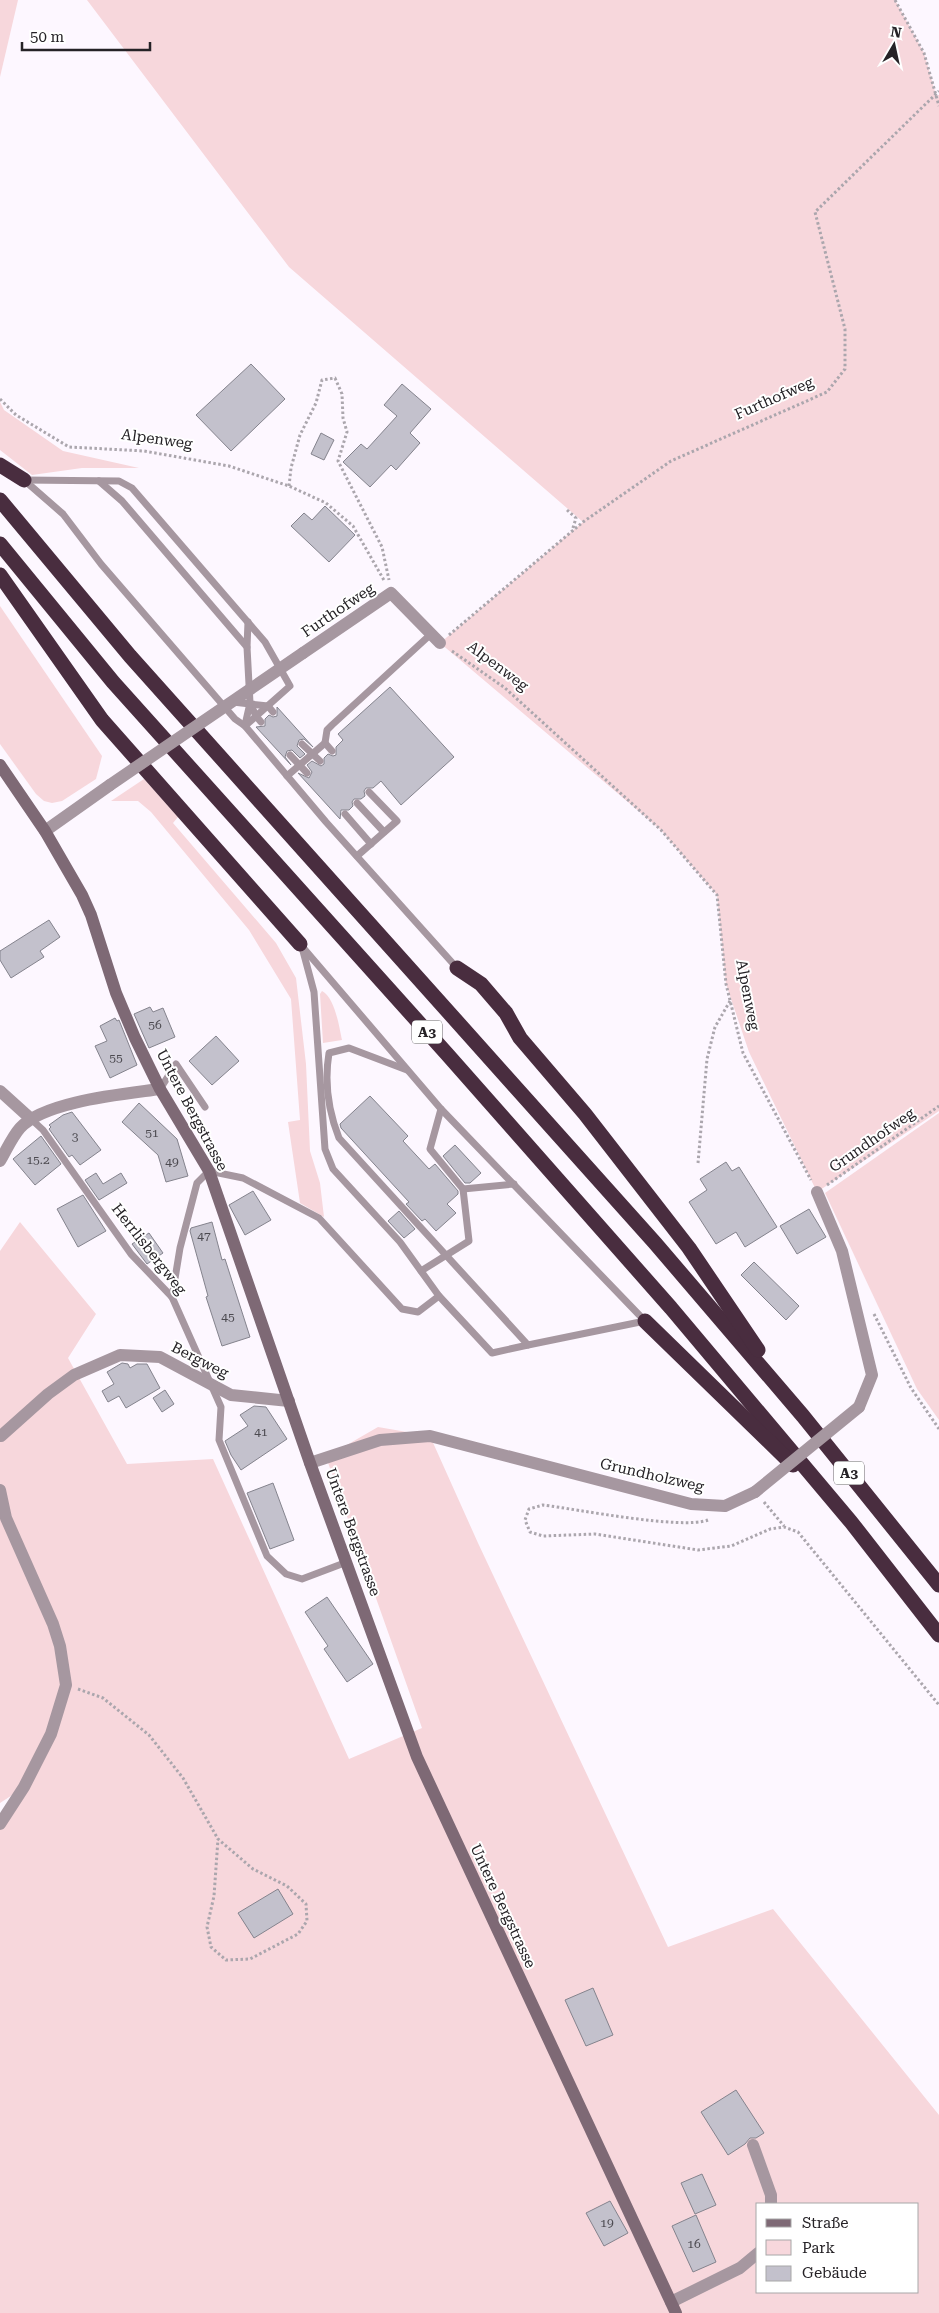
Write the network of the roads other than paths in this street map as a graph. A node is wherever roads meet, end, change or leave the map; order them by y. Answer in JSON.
{"nodes":[{"id":1,"x":0,"y":464,"type":"edge"},
{"id":2,"x":24,"y":480,"type":"junction"},
{"id":3,"x":98,"y":481,"type":"junction"},
{"id":4,"x":0,"y":500,"type":"edge"},
{"id":5,"x":0,"y":544,"type":"edge"},
{"id":6,"x":0,"y":575,"type":"edge"},
{"id":7,"x":248,"y":622,"type":"junction"},
{"id":8,"x":436,"y":638,"type":"joint"},
{"id":9,"x":247,"y":647,"type":"junction"},
{"id":10,"x":220,"y":701,"type":"junction"},
{"id":11,"x":250,"y":703,"type":"junction"},
{"id":12,"x":270,"y":709,"type":"junction"},
{"id":13,"x":258,"y":719,"type":"junction"},
{"id":14,"x":245,"y":726,"type":"junction"},
{"id":15,"x":324,"y":743,"type":"junction"},
{"id":16,"x":302,"y":744,"type":"dead end"},
{"id":17,"x":332,"y":751,"type":"dead end"},
{"id":18,"x":312,"y":754,"type":"junction"},
{"id":19,"x":290,"y":755,"type":"dead end"},
{"id":20,"x":320,"y":762,"type":"dead end"},
{"id":21,"x":0,"y":765,"type":"edge"},
{"id":22,"x":300,"y":765,"type":"junction"},
{"id":23,"x":307,"y":773,"type":"dead end"},
{"id":24,"x":286,"y":776,"type":"junction"},
{"id":25,"x":370,"y":792,"type":"dead end"},
{"id":26,"x":357,"y":803,"type":"dead end"},
{"id":27,"x":344,"y":814,"type":"dead end"},
{"id":28,"x":45,"y":831,"type":"junction"},
{"id":29,"x":384,"y":832,"type":"junction"},
{"id":30,"x":371,"y":844,"type":"junction"},
{"id":31,"x":357,"y":856,"type":"junction"},
{"id":32,"x":300,"y":944,"type":"junction"},
{"id":33,"x":457,"y":968,"type":"joint"},
{"id":34,"x":407,"y":1070,"type":"junction"},
{"id":35,"x":160,"y":1089,"type":"junction"},
{"id":36,"x":0,"y":1090,"type":"edge"},
{"id":37,"x":205,"y":1107,"type":"dead end"},
{"id":38,"x":441,"y":1109,"type":"junction"},
{"id":39,"x":32,"y":1119,"type":"junction"},
{"id":40,"x":0,"y":1161,"type":"edge"},
{"id":41,"x":209,"y":1171,"type":"junction"},
{"id":42,"x":514,"y":1184,"type":"junction"},
{"id":43,"x":463,"y":1189,"type":"junction"},
{"id":44,"x":818,"y":1192,"type":"road end"},
{"id":45,"x":445,"y":1255,"type":"junction"},
{"id":46,"x":421,"y":1271,"type":"junction"},
{"id":47,"x":439,"y":1296,"type":"junction"},
{"id":48,"x":172,"y":1297,"type":"junction"},
{"id":49,"x":645,"y":1321,"type":"junction"},
{"id":50,"x":528,"y":1345,"type":"junction"},
{"id":51,"x":210,"y":1382,"type":"junction"},
{"id":52,"x":289,"y":1401,"type":"junction"},
{"id":53,"x":803,"y":1416,"type":"junction"},
{"id":54,"x":0,"y":1428,"type":"edge"},
{"id":55,"x":1,"y":1436,"type":"edge"},
{"id":56,"x":0,"y":1442,"type":"edge"},
{"id":57,"x":310,"y":1463,"type":"junction"},
{"id":58,"x":0,"y":1490,"type":"edge"},
{"id":59,"x":851,"y":1522,"type":"junction"},
{"id":60,"x":347,"y":1562,"type":"junction"},
{"id":61,"x":939,"y":1586,"type":"edge"},
{"id":62,"x":939,"y":1635,"type":"edge"},
{"id":63,"x":0,"y":1824,"type":"edge"},
{"id":64,"x":753,"y":2145,"type":"dead end"},
{"id":65,"x":771,"y":2203,"type":"edge"},
{"id":66,"x":756,"y":2255,"type":"edge"},
{"id":67,"x":674,"y":2308,"type":"edge"}],
"edges":[{"from":1,"to":2,"type":"highway"},
{"from":2,"to":3,"type":"lane"},
{"from":2,"to":10,"type":"lane"},
{"from":3,"to":7,"type":"lane"},
{"from":3,"to":9,"type":"lane"},
{"from":4,"to":53,"type":"highway","number":"A3"},
{"from":5,"to":59,"type":"highway","number":"A3"},
{"from":6,"to":32,"type":"highway"},
{"from":7,"to":9,"type":"lane"},
{"from":7,"to":12,"type":"lane"},
{"from":8,"to":15,"type":"lane"},
{"from":8,"to":28,"type":"street","name":"Furthofweg","bridge":true},
{"from":9,"to":11,"type":"lane"},
{"from":10,"to":11,"type":"lane"},
{"from":10,"to":14,"type":"lane"},
{"from":11,"to":12,"type":"lane"},
{"from":11,"to":13,"type":"lane"},
{"from":11,"to":14,"type":"lane"},
{"from":12,"to":13,"type":"lane"},
{"from":13,"to":14,"type":"lane"},
{"from":14,"to":24,"type":"lane"},
{"from":15,"to":17,"type":"lane"},
{"from":15,"to":18,"type":"lane"},
{"from":16,"to":18,"type":"lane"},
{"from":18,"to":20,"type":"lane"},
{"from":18,"to":22,"type":"lane"},
{"from":19,"to":22,"type":"lane"},
{"from":21,"to":28,"type":"main road","name":"Untere Bergstrasse"},
{"from":22,"to":23,"type":"lane"},
{"from":22,"to":24,"type":"lane"},
{"from":24,"to":31,"type":"lane"},
{"from":25,"to":29,"type":"lane"},
{"from":26,"to":29,"type":"lane"},
{"from":27,"to":30,"type":"lane"},
{"from":28,"to":35,"type":"main road","name":"Untere Bergstrasse"},
{"from":29,"to":30,"type":"lane"},
{"from":30,"to":31,"type":"lane"},
{"from":31,"to":33,"type":"lane"},
{"from":32,"to":34,"type":"lane"},
{"from":32,"to":46,"type":"lane"},
{"from":33,"to":53,"type":"highway"},
{"from":34,"to":38,"type":"lane"},
{"from":34,"to":45,"type":"lane"},
{"from":35,"to":37,"type":"lane"},
{"from":35,"to":39,"type":"street"},
{"from":35,"to":41,"type":"main road","name":"Untere Bergstrasse"},
{"from":36,"to":39,"type":"street"},
{"from":38,"to":42,"type":"lane"},
{"from":38,"to":43,"type":"lane"},
{"from":39,"to":40,"type":"street"},
{"from":39,"to":48,"type":"lane","name":"Herrlisbergweg"},
{"from":41,"to":47,"type":"lane"},
{"from":41,"to":48,"type":"lane"},
{"from":41,"to":52,"type":"main road","name":"Untere Bergstrasse"},
{"from":42,"to":43,"type":"lane"},
{"from":42,"to":49,"type":"lane"},
{"from":43,"to":45,"type":"lane"},
{"from":44,"to":57,"type":"street","name":"Grundholzweg","bridge":true},
{"from":45,"to":46,"type":"lane"},
{"from":45,"to":50,"type":"lane"},
{"from":46,"to":47,"type":"lane"},
{"from":47,"to":50,"type":"lane"},
{"from":48,"to":51,"type":"lane","name":"Herrlisbergweg"},
{"from":49,"to":50,"type":"lane"},
{"from":49,"to":59,"type":"highway"},
{"from":51,"to":52,"type":"street","name":"Bergweg"},
{"from":51,"to":55,"type":"street","name":"Bergweg"},
{"from":51,"to":60,"type":"lane","name":"Herrlisbergweg"},
{"from":52,"to":57,"type":"main road","name":"Untere Bergstrasse"},
{"from":53,"to":61,"type":"highway","number":"A3"},
{"from":54,"to":55,"type":"street"},
{"from":55,"to":56,"type":"street"},
{"from":57,"to":60,"type":"main road","name":"Untere Bergstrasse"},
{"from":58,"to":63,"type":"street"},
{"from":59,"to":62,"type":"highway","number":"A3"},
{"from":60,"to":67,"type":"main road","name":"Untere Bergstrasse"},
{"from":64,"to":65,"type":"street"},
{"from":66,"to":67,"type":"street"}]}
